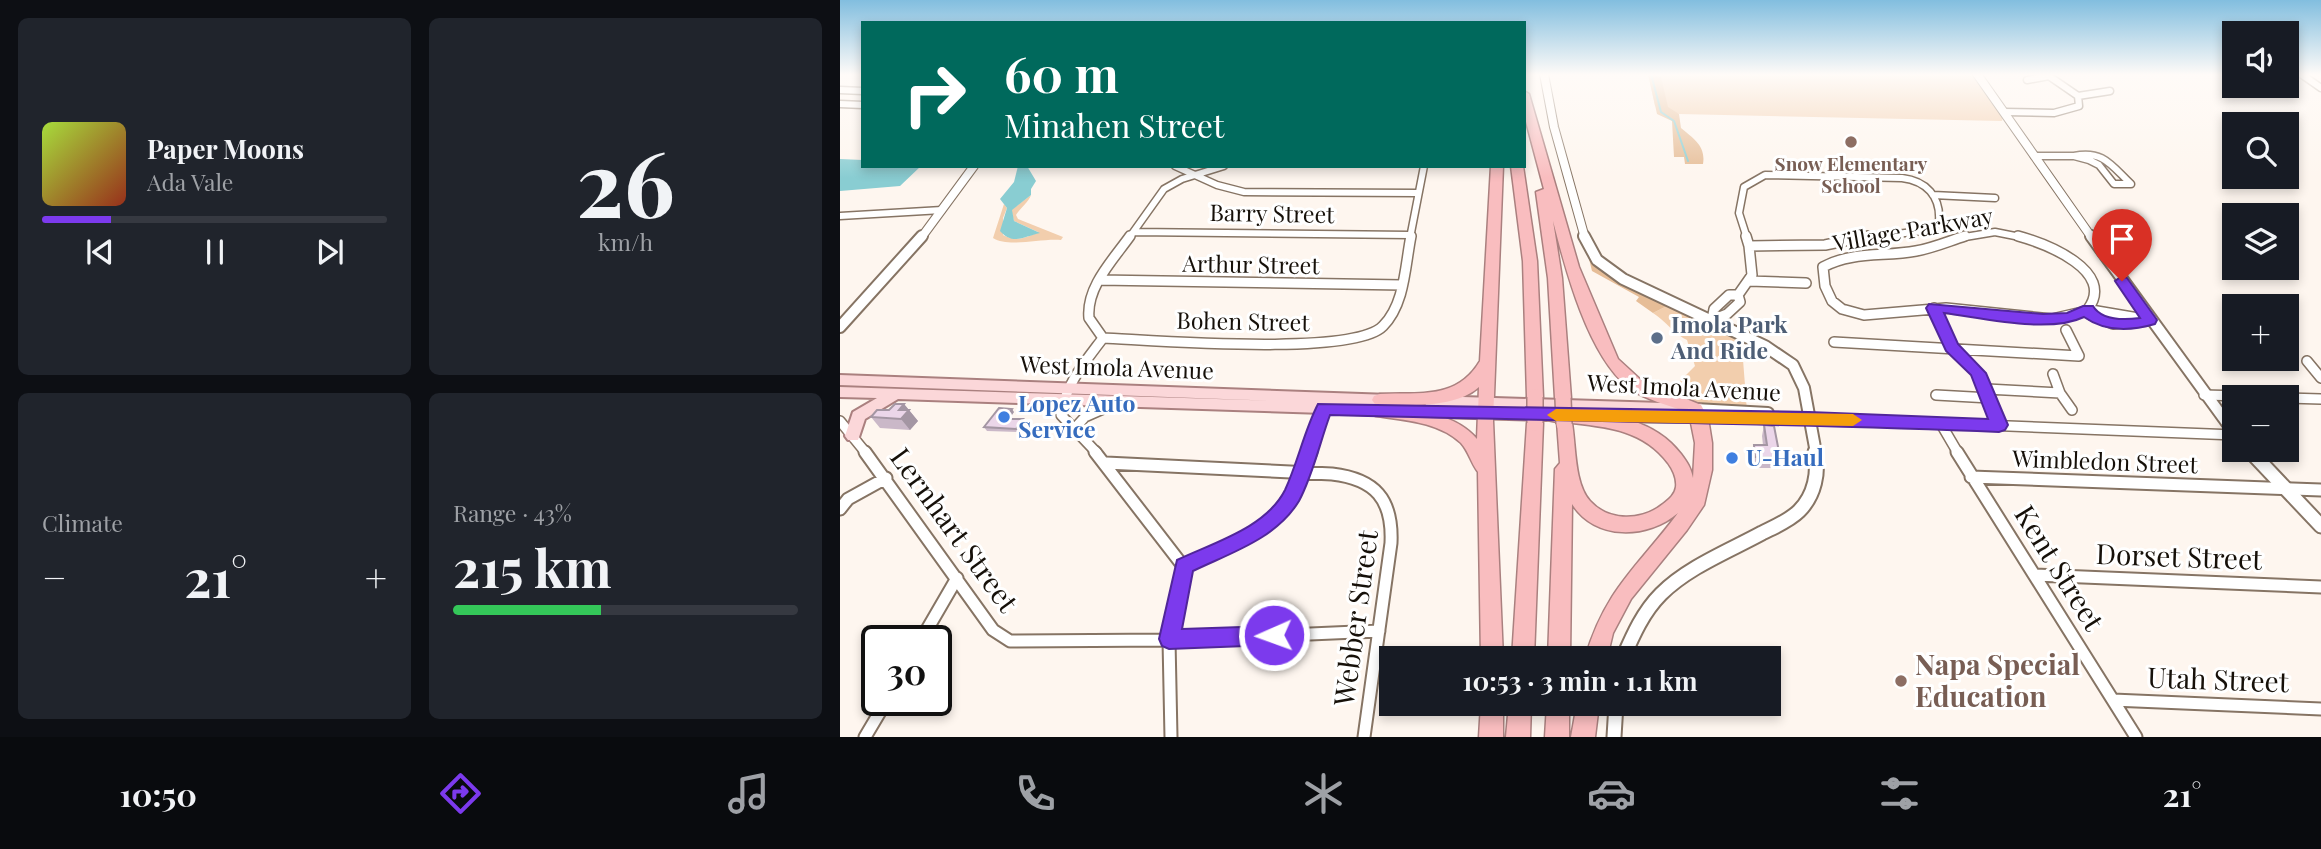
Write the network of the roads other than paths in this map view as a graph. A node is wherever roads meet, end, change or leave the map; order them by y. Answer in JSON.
{"nodes":[{"id":1,"x":1526,"y":108,"type":"edge"},
{"id":2,"x":1527,"y":108,"type":"edge"},
{"id":3,"x":1550,"y":108,"type":"edge"},
{"id":4,"x":2002,"y":108,"type":"edge"},
{"id":5,"x":2076,"y":108,"type":"edge"},
{"id":6,"x":2004,"y":111,"type":"junction"},
{"id":7,"x":2034,"y":156,"type":"junction"},
{"id":8,"x":2074,"y":156,"type":"junction"},
{"id":9,"x":973,"y":168,"type":"edge"},
{"id":10,"x":1179,"y":168,"type":"edge"},
{"id":11,"x":1217,"y":168,"type":"edge"},
{"id":12,"x":1424,"y":168,"type":"edge"},
{"id":13,"x":1497,"y":168,"type":"edge"},
{"id":14,"x":1517,"y":168,"type":"edge"},
{"id":15,"x":1194,"y":175,"type":"junction"},
{"id":16,"x":1418,"y":193,"type":"junction"},
{"id":17,"x":1933,"y":195,"type":"junction"},
{"id":18,"x":1995,"y":198,"type":"dead end"},
{"id":19,"x":942,"y":210,"type":"junction"},
{"id":20,"x":840,"y":216,"type":"edge"},
{"id":21,"x":1134,"y":232,"type":"junction"},
{"id":22,"x":1410,"y":235,"type":"junction"},
{"id":23,"x":1749,"y":246,"type":"junction"},
{"id":24,"x":1100,"y":281,"type":"junction"},
{"id":25,"x":1749,"y":281,"type":"junction"},
{"id":26,"x":1806,"y":283,"type":"dead end"},
{"id":27,"x":1402,"y":285,"type":"junction"},
{"id":28,"x":1738,"y":295,"type":"junction"},
{"id":29,"x":1934,"y":308,"type":"junction"},
{"id":30,"x":2088,"y":309,"type":"junction"},
{"id":31,"x":1712,"y":320,"type":"junction"},
{"id":32,"x":2150,"y":320,"type":"junction"},
{"id":33,"x":840,"y":327,"type":"edge"},
{"id":34,"x":2066,"y":330,"type":"dead end"},
{"id":35,"x":1103,"y":338,"type":"junction"},
{"id":36,"x":1834,"y":342,"type":"dead end"},
{"id":37,"x":1951,"y":347,"type":"junction"},
{"id":38,"x":1488,"y":359,"type":"junction"},
{"id":39,"x":2307,"y":361,"type":"dead end"},
{"id":40,"x":2053,"y":374,"type":"dead end"},
{"id":41,"x":2321,"y":378,"type":"edge"},
{"id":42,"x":840,"y":380,"type":"edge"},
{"id":43,"x":840,"y":393,"type":"edge"},
{"id":44,"x":2060,"y":393,"type":"junction"},
{"id":45,"x":896,"y":394,"type":"junction"},
{"id":46,"x":1989,"y":394,"type":"junction"},
{"id":47,"x":1066,"y":395,"type":"junction"},
{"id":48,"x":1936,"y":395,"type":"dead end"},
{"id":49,"x":2204,"y":395,"type":"junction"},
{"id":50,"x":2222,"y":395,"type":"edge"},
{"id":51,"x":2299,"y":398,"type":"edge"},
{"id":52,"x":2321,"y":399,"type":"edge"},
{"id":53,"x":1119,"y":402,"type":"junction"},
{"id":54,"x":1378,"y":405,"type":"junction"},
{"id":55,"x":1324,"y":408,"type":"junction"},
{"id":56,"x":1486,"y":408,"type":"junction"},
{"id":57,"x":2072,"y":410,"type":"dead end"},
{"id":58,"x":1698,"y":414,"type":"junction"},
{"id":59,"x":1809,"y":418,"type":"junction"},
{"id":60,"x":2222,"y":418,"type":"edge"},
{"id":61,"x":840,"y":421,"type":"edge"},
{"id":62,"x":1549,"y":421,"type":"junction"},
{"id":63,"x":1941,"y":424,"type":"junction"},
{"id":64,"x":1999,"y":425,"type":"junction"},
{"id":65,"x":1073,"y":430,"type":"junction"},
{"id":66,"x":2222,"y":434,"type":"edge"},
{"id":67,"x":853,"y":436,"type":"junction"},
{"id":68,"x":2260,"y":462,"type":"edge"},
{"id":69,"x":1106,"y":463,"type":"junction"},
{"id":70,"x":1302,"y":473,"type":"junction"},
{"id":71,"x":1971,"y":477,"type":"junction"},
{"id":72,"x":886,"y":478,"type":"junction"},
{"id":73,"x":1488,"y":487,"type":"junction"},
{"id":74,"x":2285,"y":488,"type":"junction"},
{"id":75,"x":2321,"y":490,"type":"edge"},
{"id":76,"x":840,"y":509,"type":"edge"},
{"id":77,"x":2321,"y":526,"type":"edge"},
{"id":78,"x":1184,"y":566,"type":"junction"},
{"id":79,"x":2035,"y":575,"type":"junction"},
{"id":80,"x":957,"y":578,"type":"junction"},
{"id":81,"x":2321,"y":587,"type":"edge"},
{"id":82,"x":930,"y":625,"type":"edge"},
{"id":83,"x":1379,"y":631,"type":"junction"},
{"id":84,"x":1169,"y":639,"type":"junction"},
{"id":85,"x":1492,"y":646,"type":"edge"},
{"id":86,"x":1524,"y":646,"type":"edge"},
{"id":87,"x":1558,"y":646,"type":"edge"},
{"id":88,"x":1599,"y":646,"type":"edge"},
{"id":89,"x":1628,"y":646,"type":"edge"},
{"id":90,"x":2113,"y":700,"type":"junction"},
{"id":91,"x":2321,"y":709,"type":"edge"},
{"id":92,"x":878,"y":716,"type":"edge"},
{"id":93,"x":1492,"y":716,"type":"edge"},
{"id":94,"x":1519,"y":716,"type":"edge"},
{"id":95,"x":1558,"y":716,"type":"edge"},
{"id":96,"x":1586,"y":716,"type":"edge"},
{"id":97,"x":1615,"y":716,"type":"edge"},
{"id":98,"x":866,"y":737,"type":"edge"},
{"id":99,"x":1171,"y":737,"type":"edge"},
{"id":100,"x":1364,"y":737,"type":"edge"},
{"id":101,"x":1491,"y":737,"type":"edge"},
{"id":102,"x":1518,"y":737,"type":"edge"},
{"id":103,"x":1557,"y":737,"type":"edge"},
{"id":104,"x":1583,"y":737,"type":"edge"},
{"id":105,"x":1614,"y":737,"type":"edge"},
{"id":106,"x":2136,"y":737,"type":"edge"}],
"edges":[{"from":1,"to":62,"type":"highway","bridge":true},
{"from":2,"to":58,"type":"highway"},
{"from":3,"to":31,"type":"street"},
{"from":4,"to":6,"type":"street"},
{"from":5,"to":6,"type":"street"},
{"from":6,"to":7,"type":"street"},
{"from":7,"to":8,"type":"street"},
{"from":7,"to":32,"type":"street"},
{"from":8,"to":8,"type":"street"},
{"from":9,"to":19,"type":"street"},
{"from":10,"to":15,"type":"street"},
{"from":11,"to":15,"type":"street"},
{"from":12,"to":16,"type":"street"},
{"from":13,"to":38,"type":"highway"},
{"from":14,"to":62,"type":"highway","bridge":true},
{"from":15,"to":16,"type":"street"},
{"from":15,"to":21,"type":"street"},
{"from":16,"to":22,"type":"street"},
{"from":17,"to":18,"type":"street"},
{"from":17,"to":23,"type":"street"},
{"from":17,"to":23,"type":"street"},
{"from":19,"to":20,"type":"street"},
{"from":19,"to":33,"type":"street"},
{"from":21,"to":22,"type":"street","name":"Barry Street"},
{"from":21,"to":24,"type":"street"},
{"from":22,"to":27,"type":"street"},
{"from":23,"to":25,"type":"street"},
{"from":24,"to":27,"type":"street","name":"Arthur Street"},
{"from":24,"to":35,"type":"street"},
{"from":25,"to":26,"type":"street"},
{"from":25,"to":28,"type":"street"},
{"from":27,"to":35,"type":"street","name":"Bohen Street"},
{"from":28,"to":31,"type":"street"},
{"from":28,"to":31,"type":"street"},
{"from":29,"to":30,"type":"street","name":"Village Parkway"},
{"from":29,"to":30,"type":"street","name":"Village Parkway"},
{"from":29,"to":37,"type":"street"},
{"from":30,"to":32,"type":"street"},
{"from":31,"to":59,"type":"street"},
{"from":32,"to":49,"type":"street"},
{"from":34,"to":37,"type":"street"},
{"from":35,"to":47,"type":"street"},
{"from":36,"to":37,"type":"street"},
{"from":37,"to":46,"type":"street"},
{"from":38,"to":54,"type":"highway"},
{"from":38,"to":56,"type":"highway"},
{"from":39,"to":41,"type":"street"},
{"from":40,"to":44,"type":"street"},
{"from":42,"to":47,"type":"main road","name":"West Imola Avenue"},
{"from":43,"to":45,"type":"main road","name":"West Imola Avenue"},
{"from":44,"to":46,"type":"street"},
{"from":44,"to":57,"type":"street"},
{"from":45,"to":47,"type":"main road","name":"West Imola Avenue"},
{"from":45,"to":67,"type":"main road"},
{"from":46,"to":48,"type":"street"},
{"from":46,"to":64,"type":"street"},
{"from":47,"to":53,"type":"main road","name":"West Imola Avenue"},
{"from":47,"to":54,"type":"main road","name":"West Imola Avenue"},
{"from":47,"to":65,"type":"street"},
{"from":49,"to":50,"type":"street"},
{"from":49,"to":60,"type":"street"},
{"from":51,"to":52,"type":"street"},
{"from":53,"to":55,"type":"main road","name":"West Imola Avenue"},
{"from":53,"to":65,"type":"street"},
{"from":54,"to":55,"type":"main road","name":"West Imola Avenue"},
{"from":54,"to":56,"type":"main road","name":"West Imola Avenue"},
{"from":54,"to":73,"type":"highway"},
{"from":55,"to":70,"type":"street"},
{"from":56,"to":58,"type":"main road","name":"West Imola Avenue"},
{"from":56,"to":62,"type":"main road","name":"West Imola Avenue"},
{"from":56,"to":73,"type":"highway"},
{"from":58,"to":59,"type":"street","name":"West Imola Avenue"},
{"from":58,"to":62,"type":"street","name":"West Imola Avenue"},
{"from":58,"to":88,"type":"highway"},
{"from":59,"to":63,"type":"street"},
{"from":59,"to":89,"type":"street"},
{"from":61,"to":67,"type":"street","name":"Lernhart Street"},
{"from":62,"to":62,"type":"highway"},
{"from":62,"to":86,"type":"highway"},
{"from":62,"to":87,"type":"highway"},
{"from":63,"to":64,"type":"street"},
{"from":63,"to":71,"type":"street","name":"Kent Street"},
{"from":64,"to":66,"type":"street"},
{"from":65,"to":69,"type":"street"},
{"from":67,"to":72,"type":"street","name":"Lernhart Street"},
{"from":68,"to":74,"type":"street"},
{"from":69,"to":70,"type":"street","name":"Webber Street"},
{"from":69,"to":78,"type":"street"},
{"from":70,"to":78,"type":"street"},
{"from":70,"to":83,"type":"street","name":"Webber Street"},
{"from":71,"to":74,"type":"street","name":"Wimbledon Street"},
{"from":71,"to":79,"type":"street","name":"Kent Street"},
{"from":72,"to":76,"type":"street"},
{"from":72,"to":80,"type":"street","name":"Lernhart Street"},
{"from":73,"to":85,"type":"highway"},
{"from":74,"to":75,"type":"street","name":"Wimbledon Street"},
{"from":74,"to":77,"type":"street"},
{"from":78,"to":84,"type":"street"},
{"from":79,"to":81,"type":"street","name":"Dorset Street"},
{"from":79,"to":90,"type":"street","name":"Kent Street"},
{"from":80,"to":82,"type":"street"},
{"from":80,"to":84,"type":"street","name":"Lernhart Street"},
{"from":83,"to":84,"type":"street","name":"Lernhart Street"},
{"from":83,"to":100,"type":"street","name":"Webber Street"},
{"from":84,"to":99,"type":"street"},
{"from":90,"to":91,"type":"street","name":"Utah Street"},
{"from":90,"to":106,"type":"street","name":"Kent Street"},
{"from":92,"to":98,"type":"street"},
{"from":93,"to":101,"type":"highway"},
{"from":94,"to":102,"type":"highway"},
{"from":95,"to":103,"type":"highway"},
{"from":96,"to":104,"type":"highway"},
{"from":97,"to":105,"type":"street"}]}
